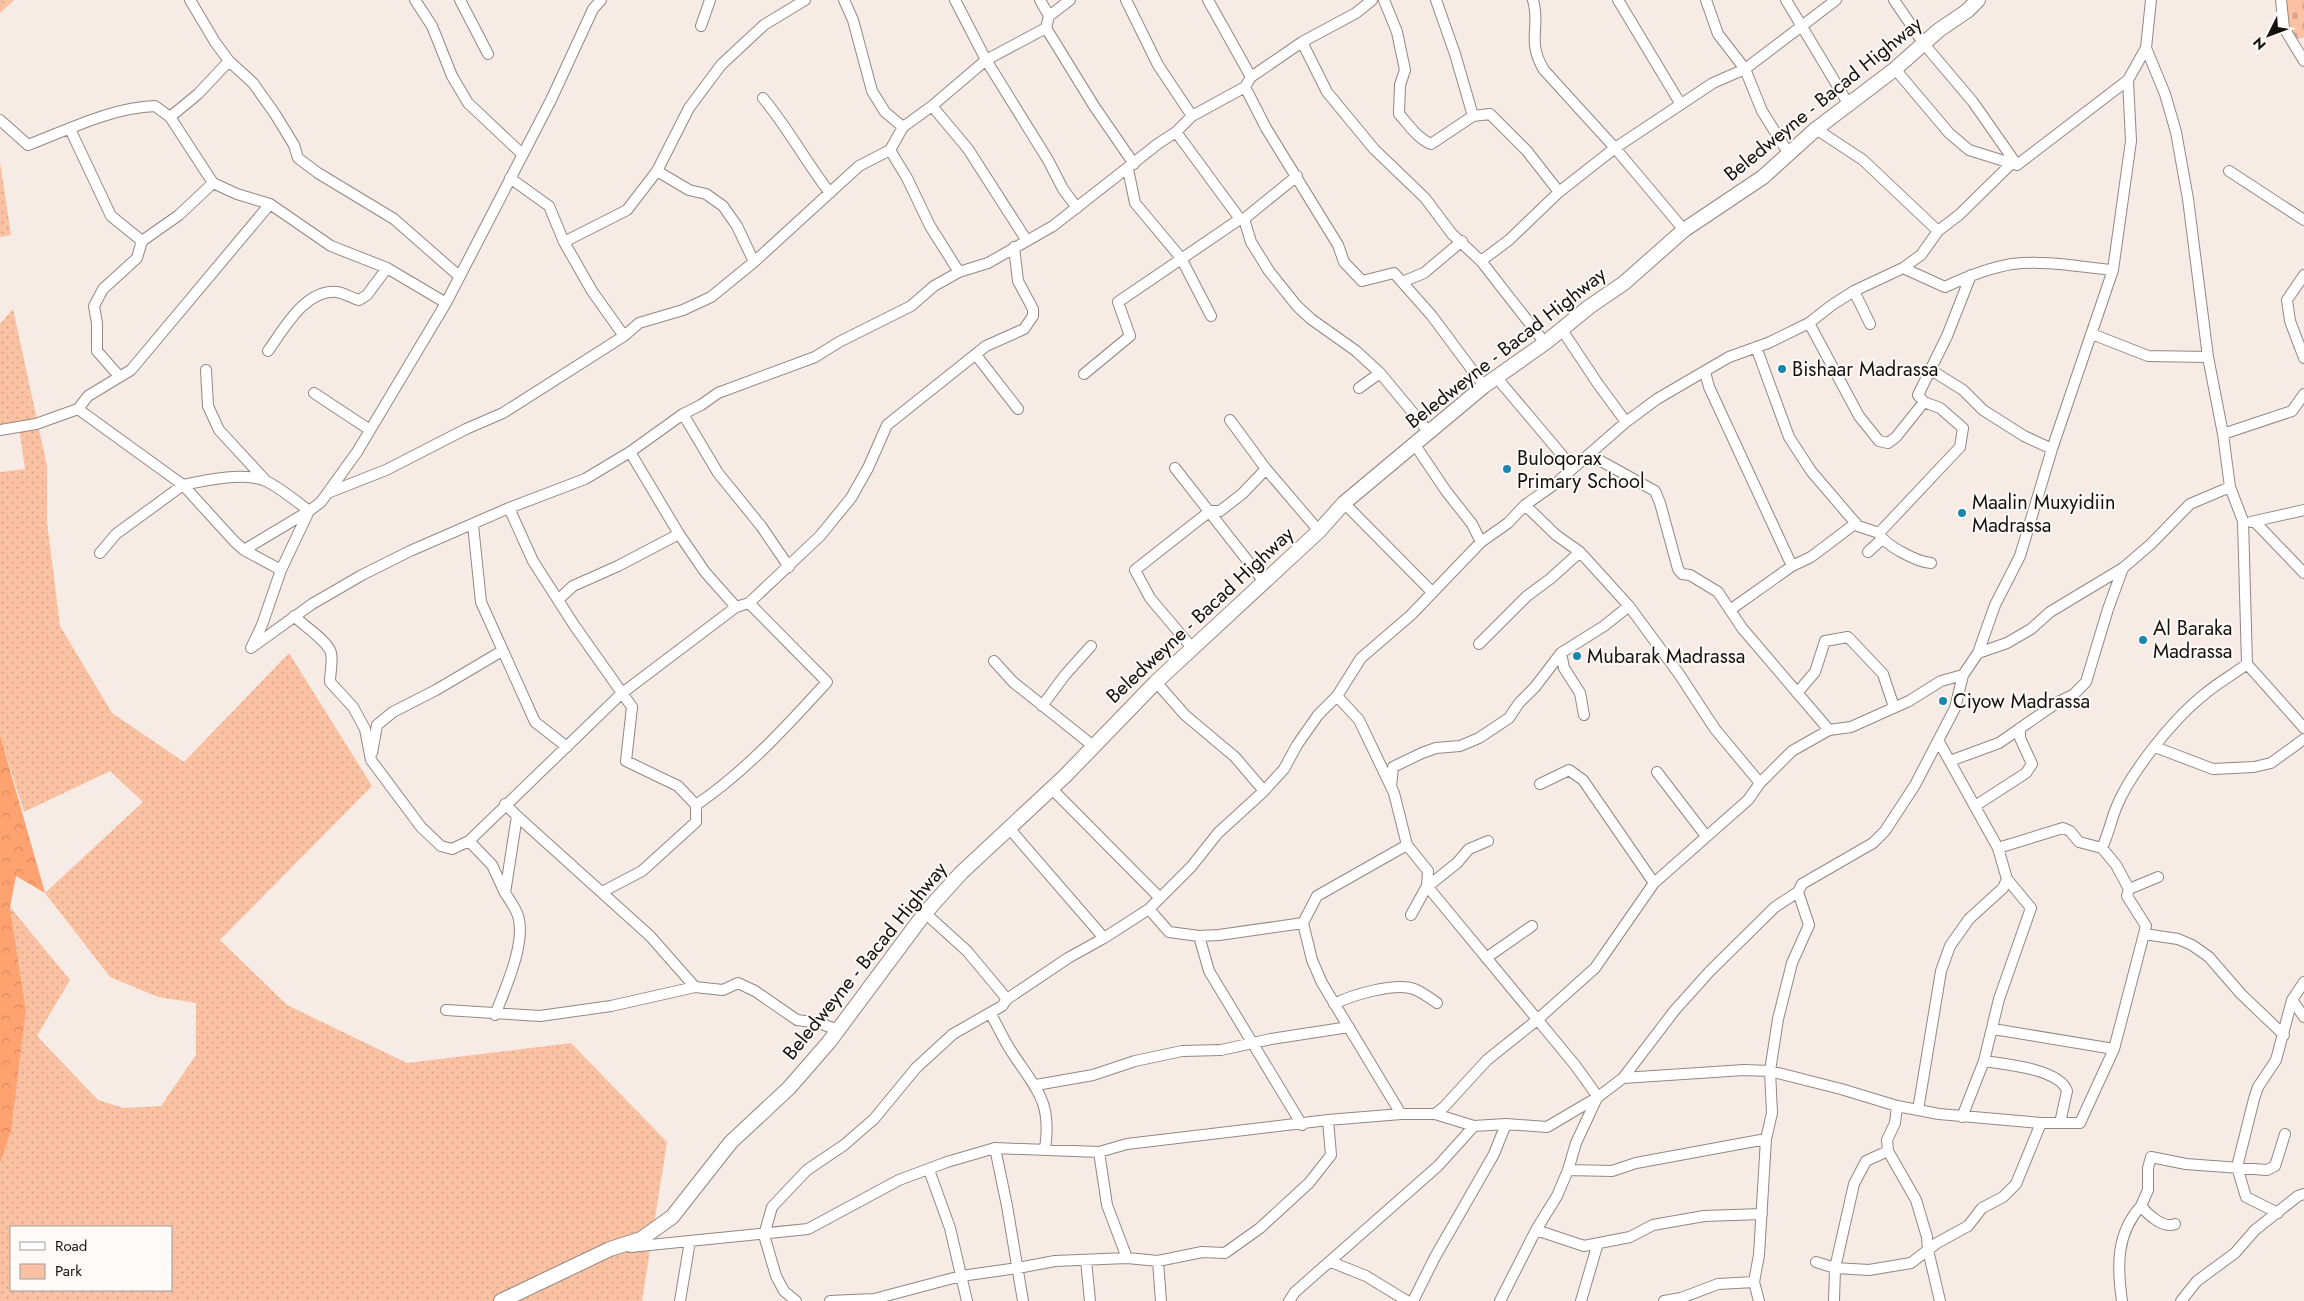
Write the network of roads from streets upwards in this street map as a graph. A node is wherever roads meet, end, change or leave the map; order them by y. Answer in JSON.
{"nodes":[{"id":1,"x":190,"y":0,"type":"edge"},
{"id":2,"x":415,"y":0,"type":"edge"},
{"id":3,"x":460,"y":0,"type":"edge"},
{"id":4,"x":601,"y":0,"type":"edge"},
{"id":5,"x":710,"y":0,"type":"edge"},
{"id":6,"x":805,"y":0,"type":"edge"},
{"id":7,"x":844,"y":0,"type":"edge"},
{"id":8,"x":955,"y":0,"type":"edge"},
{"id":9,"x":1040,"y":0,"type":"edge"},
{"id":10,"x":1070,"y":0,"type":"edge"},
{"id":11,"x":1126,"y":0,"type":"edge"},
{"id":12,"x":1208,"y":0,"type":"edge"},
{"id":13,"x":1372,"y":0,"type":"edge"},
{"id":14,"x":1384,"y":0,"type":"edge"},
{"id":15,"x":1436,"y":0,"type":"edge"},
{"id":16,"x":1533,"y":0,"type":"edge"},
{"id":17,"x":1618,"y":0,"type":"edge"},
{"id":18,"x":1706,"y":0,"type":"edge"},
{"id":19,"x":1786,"y":0,"type":"edge"},
{"id":20,"x":1836,"y":0,"type":"edge"},
{"id":21,"x":1894,"y":0,"type":"edge"},
{"id":22,"x":1978,"y":0,"type":"edge"},
{"id":23,"x":2152,"y":0,"type":"edge"},
{"id":24,"x":2281,"y":0,"type":"edge"},
{"id":25,"x":1049,"y":16,"type":"junction"},
{"id":26,"x":701,"y":26,"type":"dead end"},
{"id":27,"x":1802,"y":27,"type":"junction"},
{"id":28,"x":1046,"y":28,"type":"junction"},
{"id":29,"x":1302,"y":42,"type":"junction"},
{"id":30,"x":1924,"y":44,"type":"junction"},
{"id":31,"x":2146,"y":48,"type":"junction"},
{"id":32,"x":488,"y":54,"type":"dead end"},
{"id":33,"x":986,"y":60,"type":"junction"},
{"id":34,"x":229,"y":61,"type":"junction"},
{"id":35,"x":2304,"y":61,"type":"edge"},
{"id":36,"x":1745,"y":69,"type":"junction"},
{"id":37,"x":1895,"y":69,"type":"junction"},
{"id":38,"x":1252,"y":77,"type":"junction"},
{"id":39,"x":2128,"y":80,"type":"junction"},
{"id":40,"x":1245,"y":87,"type":"junction"},
{"id":41,"x":763,"y":98,"type":"dead end"},
{"id":42,"x":1680,"y":103,"type":"junction"},
{"id":43,"x":1849,"y":105,"type":"junction"},
{"id":44,"x":932,"y":106,"type":"junction"},
{"id":45,"x":1192,"y":116,"type":"junction"},
{"id":46,"x":1473,"y":116,"type":"junction"},
{"id":47,"x":170,"y":117,"type":"junction"},
{"id":48,"x":0,"y":120,"type":"edge"},
{"id":49,"x":903,"y":127,"type":"junction"},
{"id":50,"x":70,"y":129,"type":"junction"},
{"id":51,"x":1816,"y":129,"type":"junction"},
{"id":52,"x":1176,"y":132,"type":"junction"},
{"id":53,"x":1615,"y":148,"type":"junction"},
{"id":54,"x":890,"y":150,"type":"junction"},
{"id":55,"x":521,"y":154,"type":"junction"},
{"id":56,"x":1788,"y":154,"type":"junction"},
{"id":57,"x":2014,"y":165,"type":"junction"},
{"id":58,"x":1131,"y":166,"type":"junction"},
{"id":59,"x":657,"y":171,"type":"junction"},
{"id":60,"x":2229,"y":171,"type":"dead end"},
{"id":61,"x":1297,"y":176,"type":"junction"},
{"id":62,"x":510,"y":178,"type":"junction"},
{"id":63,"x":213,"y":183,"type":"junction"},
{"id":64,"x":1559,"y":192,"type":"junction"},
{"id":65,"x":830,"y":193,"type":"junction"},
{"id":66,"x":270,"y":204,"type":"junction"},
{"id":67,"x":1077,"y":208,"type":"junction"},
{"id":68,"x":1242,"y":219,"type":"junction"},
{"id":69,"x":2304,"y":220,"type":"edge"},
{"id":70,"x":1684,"y":230,"type":"junction"},
{"id":71,"x":1938,"y":231,"type":"junction"},
{"id":72,"x":142,"y":241,"type":"junction"},
{"id":73,"x":1027,"y":241,"type":"junction"},
{"id":74,"x":1462,"y":241,"type":"junction"},
{"id":75,"x":564,"y":242,"type":"junction"},
{"id":76,"x":1014,"y":247,"type":"junction"},
{"id":77,"x":1181,"y":258,"type":"junction"},
{"id":78,"x":1481,"y":260,"type":"junction"},
{"id":79,"x":754,"y":262,"type":"junction"},
{"id":80,"x":387,"y":268,"type":"junction"},
{"id":81,"x":1903,"y":268,"type":"junction"},
{"id":82,"x":2113,"y":270,"type":"junction"},
{"id":83,"x":959,"y":272,"type":"junction"},
{"id":84,"x":1971,"y":275,"type":"junction"},
{"id":85,"x":2304,"y":275,"type":"edge"},
{"id":86,"x":459,"y":276,"type":"junction"},
{"id":87,"x":1402,"y":282,"type":"junction"},
{"id":88,"x":1854,"y":291,"type":"junction"},
{"id":89,"x":446,"y":303,"type":"junction"},
{"id":90,"x":1211,"y":316,"type":"dead end"},
{"id":91,"x":1809,"y":322,"type":"junction"},
{"id":92,"x":1870,"y":324,"type":"dead end"},
{"id":93,"x":1562,"y":330,"type":"junction"},
{"id":94,"x":2092,"y":334,"type":"junction"},
{"id":95,"x":624,"y":336,"type":"junction"},
{"id":96,"x":1545,"y":343,"type":"junction"},
{"id":97,"x":1756,"y":347,"type":"junction"},
{"id":98,"x":268,"y":351,"type":"dead end"},
{"id":99,"x":976,"y":355,"type":"junction"},
{"id":100,"x":2208,"y":358,"type":"junction"},
{"id":101,"x":2304,"y":358,"type":"edge"},
{"id":102,"x":206,"y":370,"type":"dead end"},
{"id":103,"x":1930,"y":370,"type":"junction"},
{"id":104,"x":1705,"y":372,"type":"junction"},
{"id":105,"x":1380,"y":373,"type":"junction"},
{"id":106,"x":1084,"y":374,"type":"dead end"},
{"id":107,"x":119,"y":376,"type":"junction"},
{"id":108,"x":1497,"y":378,"type":"junction"},
{"id":109,"x":1484,"y":386,"type":"junction"},
{"id":110,"x":1359,"y":388,"type":"dead end"},
{"id":111,"x":314,"y":393,"type":"dead end"},
{"id":112,"x":2304,"y":394,"type":"edge"},
{"id":113,"x":1924,"y":402,"type":"junction"},
{"id":114,"x":78,"y":409,"type":"junction"},
{"id":115,"x":1018,"y":409,"type":"dead end"},
{"id":116,"x":683,"y":414,"type":"junction"},
{"id":117,"x":1230,"y":420,"type":"dead end"},
{"id":118,"x":1626,"y":422,"type":"junction"},
{"id":119,"x":0,"y":430,"type":"edge"},
{"id":120,"x":370,"y":430,"type":"junction"},
{"id":121,"x":1428,"y":431,"type":"junction"},
{"id":122,"x":2223,"y":434,"type":"junction"},
{"id":123,"x":1415,"y":445,"type":"junction"},
{"id":124,"x":2052,"y":449,"type":"junction"},
{"id":125,"x":630,"y":452,"type":"junction"},
{"id":126,"x":1590,"y":455,"type":"junction"},
{"id":127,"x":1572,"y":467,"type":"junction"},
{"id":128,"x":1175,"y":468,"type":"dead end"},
{"id":129,"x":1266,"y":469,"type":"junction"},
{"id":130,"x":266,"y":481,"type":"junction"},
{"id":131,"x":183,"y":485,"type":"junction"},
{"id":132,"x":2230,"y":487,"type":"junction"},
{"id":133,"x":330,"y":492,"type":"junction"},
{"id":134,"x":1344,"y":503,"type":"junction"},
{"id":135,"x":1525,"y":505,"type":"junction"},
{"id":136,"x":509,"y":508,"type":"junction"},
{"id":137,"x":2304,"y":510,"type":"edge"},
{"id":138,"x":309,"y":511,"type":"junction"},
{"id":139,"x":1210,"y":511,"type":"junction"},
{"id":140,"x":2243,"y":521,"type":"junction"},
{"id":141,"x":2255,"y":522,"type":"junction"},
{"id":142,"x":1856,"y":523,"type":"junction"},
{"id":143,"x":473,"y":525,"type":"junction"},
{"id":144,"x":1319,"y":531,"type":"junction"},
{"id":145,"x":679,"y":534,"type":"junction"},
{"id":146,"x":1880,"y":536,"type":"junction"},
{"id":147,"x":1481,"y":542,"type":"junction"},
{"id":148,"x":244,"y":550,"type":"junction"},
{"id":149,"x":1580,"y":552,"type":"junction"},
{"id":150,"x":1868,"y":552,"type":"dead end"},
{"id":151,"x":100,"y":553,"type":"dead end"},
{"id":152,"x":1930,"y":562,"type":"dead end"},
{"id":153,"x":1792,"y":566,"type":"junction"},
{"id":154,"x":789,"y":567,"type":"junction"},
{"id":155,"x":2123,"y":568,"type":"junction"},
{"id":156,"x":281,"y":570,"type":"junction"},
{"id":157,"x":2304,"y":574,"type":"edge"},
{"id":158,"x":1266,"y":583,"type":"junction"},
{"id":159,"x":1432,"y":592,"type":"junction"},
{"id":160,"x":559,"y":599,"type":"junction"},
{"id":161,"x":749,"y":603,"type":"junction"},
{"id":162,"x":1629,"y":606,"type":"junction"},
{"id":163,"x":736,"y":607,"type":"junction"},
{"id":164,"x":1730,"y":610,"type":"junction"},
{"id":165,"x":294,"y":616,"type":"junction"},
{"id":166,"x":1479,"y":644,"type":"dead end"},
{"id":167,"x":1091,"y":646,"type":"dead end"},
{"id":168,"x":1193,"y":649,"type":"junction"},
{"id":169,"x":502,"y":651,"type":"junction"},
{"id":170,"x":1561,"y":653,"type":"junction"},
{"id":171,"x":1978,"y":653,"type":"junction"},
{"id":172,"x":994,"y":662,"type":"dead end"},
{"id":173,"x":2248,"y":664,"type":"junction"},
{"id":174,"x":1963,"y":675,"type":"junction"},
{"id":175,"x":1156,"y":682,"type":"junction"},
{"id":176,"x":1798,"y":693,"type":"junction"},
{"id":177,"x":621,"y":694,"type":"junction"},
{"id":178,"x":1337,"y":696,"type":"junction"},
{"id":179,"x":1042,"y":706,"type":"junction"},
{"id":180,"x":1894,"y":707,"type":"junction"},
{"id":181,"x":1584,"y":715,"type":"dead end"},
{"id":182,"x":2020,"y":728,"type":"junction"},
{"id":183,"x":2304,"y":728,"type":"edge"},
{"id":184,"x":1829,"y":730,"type":"junction"},
{"id":185,"x":2304,"y":739,"type":"edge"},
{"id":186,"x":1939,"y":742,"type":"junction"},
{"id":187,"x":1092,"y":745,"type":"junction"},
{"id":188,"x":2155,"y":746,"type":"junction"},
{"id":189,"x":567,"y":747,"type":"junction"},
{"id":190,"x":371,"y":760,"type":"junction"},
{"id":191,"x":1950,"y":761,"type":"junction"},
{"id":192,"x":1657,"y":772,"type":"dead end"},
{"id":193,"x":1760,"y":783,"type":"junction"},
{"id":194,"x":1540,"y":784,"type":"dead end"},
{"id":195,"x":1391,"y":787,"type":"junction"},
{"id":196,"x":1051,"y":788,"type":"junction"},
{"id":197,"x":1264,"y":791,"type":"junction"},
{"id":198,"x":505,"y":804,"type":"junction"},
{"id":199,"x":696,"y":805,"type":"junction"},
{"id":200,"x":1975,"y":806,"type":"junction"},
{"id":201,"x":517,"y":816,"type":"junction"},
{"id":202,"x":1008,"y":827,"type":"junction"},
{"id":203,"x":1706,"y":836,"type":"junction"},
{"id":204,"x":469,"y":841,"type":"junction"},
{"id":205,"x":1488,"y":841,"type":"dead end"},
{"id":206,"x":1407,"y":845,"type":"junction"},
{"id":207,"x":1998,"y":848,"type":"junction"},
{"id":208,"x":2102,"y":848,"type":"junction"},
{"id":209,"x":2158,"y":877,"type":"dead end"},
{"id":210,"x":2007,"y":879,"type":"junction"},
{"id":211,"x":1654,"y":883,"type":"junction"},
{"id":212,"x":1427,"y":887,"type":"junction"},
{"id":213,"x":2129,"y":888,"type":"junction"},
{"id":214,"x":602,"y":892,"type":"junction"},
{"id":215,"x":1798,"y":892,"type":"junction"},
{"id":216,"x":505,"y":893,"type":"junction"},
{"id":217,"x":1159,"y":897,"type":"junction"},
{"id":218,"x":1149,"y":909,"type":"junction"},
{"id":219,"x":925,"y":913,"type":"junction"},
{"id":220,"x":1411,"y":915,"type":"dead end"},
{"id":221,"x":1303,"y":923,"type":"junction"},
{"id":222,"x":1532,"y":926,"type":"dead end"},
{"id":223,"x":2144,"y":934,"type":"junction"},
{"id":224,"x":1199,"y":936,"type":"junction"},
{"id":225,"x":1104,"y":938,"type":"junction"},
{"id":226,"x":1486,"y":958,"type":"junction"},
{"id":227,"x":2304,"y":982,"type":"edge"},
{"id":228,"x":695,"y":987,"type":"junction"},
{"id":229,"x":1007,"y":999,"type":"junction"},
{"id":230,"x":2292,"y":1000,"type":"junction"},
{"id":231,"x":1437,"y":1003,"type":"dead end"},
{"id":232,"x":1334,"y":1004,"type":"junction"},
{"id":233,"x":446,"y":1010,"type":"dead end"},
{"id":234,"x":990,"y":1013,"type":"junction"},
{"id":235,"x":495,"y":1015,"type":"junction"},
{"id":236,"x":2304,"y":1017,"type":"edge"},
{"id":237,"x":1537,"y":1020,"type":"junction"},
{"id":238,"x":1349,"y":1028,"type":"junction"},
{"id":239,"x":1993,"y":1029,"type":"junction"},
{"id":240,"x":838,"y":1030,"type":"junction"},
{"id":241,"x":2284,"y":1035,"type":"junction"},
{"id":242,"x":1253,"y":1042,"type":"junction"},
{"id":243,"x":2114,"y":1049,"type":"junction"},
{"id":244,"x":1984,"y":1061,"type":"junction"},
{"id":245,"x":1770,"y":1071,"type":"junction"},
{"id":246,"x":1623,"y":1078,"type":"junction"},
{"id":247,"x":1036,"y":1085,"type":"junction"},
{"id":248,"x":1598,"y":1097,"type":"junction"},
{"id":249,"x":1897,"y":1106,"type":"junction"},
{"id":250,"x":1918,"y":1110,"type":"junction"},
{"id":251,"x":1401,"y":1114,"type":"junction"},
{"id":252,"x":1434,"y":1114,"type":"junction"},
{"id":253,"x":1962,"y":1117,"type":"junction"},
{"id":254,"x":1328,"y":1120,"type":"junction"},
{"id":255,"x":2041,"y":1123,"type":"junction"},
{"id":256,"x":2060,"y":1123,"type":"junction"},
{"id":257,"x":1506,"y":1124,"type":"junction"},
{"id":258,"x":1302,"y":1125,"type":"junction"},
{"id":259,"x":1474,"y":1126,"type":"junction"},
{"id":260,"x":2285,"y":1134,"type":"dead end"},
{"id":261,"x":1766,"y":1139,"type":"junction"},
{"id":262,"x":995,"y":1148,"type":"junction"},
{"id":263,"x":1045,"y":1148,"type":"junction"},
{"id":264,"x":1888,"y":1151,"type":"junction"},
{"id":265,"x":1099,"y":1152,"type":"junction"},
{"id":266,"x":2237,"y":1167,"type":"junction"},
{"id":267,"x":929,"y":1170,"type":"junction"},
{"id":268,"x":1568,"y":1170,"type":"junction"},
{"id":269,"x":2304,"y":1194,"type":"edge"},
{"id":270,"x":2141,"y":1206,"type":"junction"},
{"id":271,"x":2278,"y":1213,"type":"junction"},
{"id":272,"x":1762,"y":1214,"type":"junction"},
{"id":273,"x":2176,"y":1224,"type":"dead end"},
{"id":274,"x":1536,"y":1230,"type":"junction"},
{"id":275,"x":764,"y":1234,"type":"junction"},
{"id":276,"x":690,"y":1241,"type":"junction"},
{"id":277,"x":1598,"y":1243,"type":"junction"},
{"id":278,"x":610,"y":1249,"type":"junction"},
{"id":279,"x":1928,"y":1250,"type":"junction"},
{"id":280,"x":1127,"y":1258,"type":"junction"},
{"id":281,"x":1086,"y":1260,"type":"junction"},
{"id":282,"x":1158,"y":1261,"type":"junction"},
{"id":283,"x":1331,"y":1262,"type":"junction"},
{"id":284,"x":1816,"y":1262,"type":"dead end"},
{"id":285,"x":1018,"y":1268,"type":"junction"},
{"id":286,"x":1835,"y":1268,"type":"junction"},
{"id":287,"x":961,"y":1276,"type":"junction"},
{"id":288,"x":1754,"y":1282,"type":"junction"},
{"id":289,"x":501,"y":1301,"type":"edge"},
{"id":290,"x":680,"y":1301,"type":"edge"},
{"id":291,"x":796,"y":1301,"type":"edge"},
{"id":292,"x":830,"y":1301,"type":"edge"},
{"id":293,"x":967,"y":1301,"type":"edge"},
{"id":294,"x":1023,"y":1301,"type":"edge"},
{"id":295,"x":1090,"y":1301,"type":"edge"},
{"id":296,"x":1162,"y":1301,"type":"edge"},
{"id":297,"x":1289,"y":1301,"type":"edge"},
{"id":298,"x":1407,"y":1301,"type":"edge"},
{"id":299,"x":1413,"y":1301,"type":"edge"},
{"id":300,"x":1500,"y":1301,"type":"edge"},
{"id":301,"x":1581,"y":1301,"type":"edge"},
{"id":302,"x":1664,"y":1301,"type":"edge"},
{"id":303,"x":1759,"y":1301,"type":"edge"},
{"id":304,"x":1834,"y":1301,"type":"edge"},
{"id":305,"x":1940,"y":1301,"type":"edge"},
{"id":306,"x":2122,"y":1301,"type":"edge"},
{"id":307,"x":2180,"y":1301,"type":"edge"}],
"edges":[{"from":1,"to":34,"type":"street"},
{"from":2,"to":55,"type":"street"},
{"from":3,"to":32,"type":"street"},
{"from":4,"to":55,"type":"street"},
{"from":5,"to":26,"type":"street"},
{"from":6,"to":59,"type":"street"},
{"from":7,"to":49,"type":"street"},
{"from":8,"to":33,"type":"street"},
{"from":9,"to":25,"type":"street"},
{"from":10,"to":25,"type":"street"},
{"from":11,"to":45,"type":"street"},
{"from":12,"to":38,"type":"street"},
{"from":13,"to":29,"type":"street"},
{"from":14,"to":46,"type":"street"},
{"from":15,"to":46,"type":"street"},
{"from":16,"to":53,"type":"street"},
{"from":17,"to":42,"type":"street"},
{"from":18,"to":36,"type":"street"},
{"from":19,"to":27,"type":"street"},
{"from":20,"to":27,"type":"street"},
{"from":21,"to":30,"type":"street"},
{"from":22,"to":30,"type":"street","name":"Beledweyne - Bacad Highway"},
{"from":23,"to":31,"type":"street"},
{"from":24,"to":35,"type":"street"},
{"from":25,"to":28,"type":"street"},
{"from":27,"to":36,"type":"street"},
{"from":27,"to":43,"type":"street"},
{"from":28,"to":33,"type":"street"},
{"from":28,"to":58,"type":"street"},
{"from":29,"to":38,"type":"street"},
{"from":29,"to":74,"type":"street"},
{"from":30,"to":37,"type":"street","name":"Beledweyne - Bacad Highway"},
{"from":30,"to":57,"type":"street"},
{"from":31,"to":39,"type":"street"},
{"from":31,"to":100,"type":"street"},
{"from":33,"to":44,"type":"street"},
{"from":33,"to":67,"type":"street"},
{"from":34,"to":47,"type":"street"},
{"from":34,"to":86,"type":"street"},
{"from":36,"to":42,"type":"street"},
{"from":36,"to":56,"type":"street"},
{"from":37,"to":43,"type":"street","name":"Beledweyne - Bacad Highway"},
{"from":37,"to":57,"type":"street"},
{"from":38,"to":40,"type":"street"},
{"from":39,"to":57,"type":"street"},
{"from":39,"to":82,"type":"street"},
{"from":40,"to":45,"type":"street"},
{"from":40,"to":61,"type":"street"},
{"from":41,"to":65,"type":"street"},
{"from":42,"to":53,"type":"street"},
{"from":43,"to":51,"type":"street","name":"Beledweyne - Bacad Highway"},
{"from":44,"to":49,"type":"street"},
{"from":44,"to":73,"type":"street"},
{"from":45,"to":52,"type":"street"},
{"from":46,"to":64,"type":"street"},
{"from":47,"to":50,"type":"street"},
{"from":47,"to":63,"type":"street"},
{"from":48,"to":50,"type":"street"},
{"from":49,"to":54,"type":"street"},
{"from":50,"to":72,"type":"street"},
{"from":51,"to":56,"type":"street","name":"Beledweyne - Bacad Highway"},
{"from":51,"to":71,"type":"street"},
{"from":52,"to":58,"type":"street"},
{"from":52,"to":68,"type":"street"},
{"from":53,"to":64,"type":"street"},
{"from":53,"to":70,"type":"street"},
{"from":54,"to":65,"type":"street"},
{"from":54,"to":83,"type":"street"},
{"from":55,"to":62,"type":"street"},
{"from":56,"to":70,"type":"street","name":"Beledweyne - Bacad Highway"},
{"from":57,"to":71,"type":"street"},
{"from":58,"to":67,"type":"street"},
{"from":58,"to":77,"type":"street"},
{"from":59,"to":75,"type":"street"},
{"from":59,"to":79,"type":"street"},
{"from":60,"to":69,"type":"street"},
{"from":61,"to":68,"type":"street"},
{"from":61,"to":87,"type":"street"},
{"from":62,"to":75,"type":"street"},
{"from":62,"to":86,"type":"street"},
{"from":63,"to":66,"type":"street"},
{"from":63,"to":72,"type":"street"},
{"from":64,"to":78,"type":"street"},
{"from":65,"to":79,"type":"street"},
{"from":66,"to":80,"type":"street"},
{"from":66,"to":107,"type":"street"},
{"from":67,"to":73,"type":"street"},
{"from":68,"to":77,"type":"street"},
{"from":68,"to":105,"type":"street"},
{"from":70,"to":93,"type":"street","name":"Beledweyne - Bacad Highway"},
{"from":71,"to":81,"type":"street"},
{"from":72,"to":107,"type":"street"},
{"from":73,"to":76,"type":"street"},
{"from":74,"to":78,"type":"street"},
{"from":74,"to":87,"type":"street"},
{"from":75,"to":95,"type":"street"},
{"from":76,"to":83,"type":"street"},
{"from":76,"to":99,"type":"street"},
{"from":77,"to":90,"type":"street"},
{"from":77,"to":106,"type":"street"},
{"from":78,"to":96,"type":"street"},
{"from":79,"to":95,"type":"street"},
{"from":80,"to":89,"type":"street"},
{"from":80,"to":98,"type":"street"},
{"from":81,"to":84,"type":"street"},
{"from":81,"to":88,"type":"street"},
{"from":82,"to":84,"type":"street"},
{"from":82,"to":94,"type":"street"},
{"from":83,"to":116,"type":"street"},
{"from":84,"to":103,"type":"street"},
{"from":85,"to":101,"type":"street"},
{"from":86,"to":89,"type":"street"},
{"from":87,"to":109,"type":"street"},
{"from":88,"to":91,"type":"street"},
{"from":88,"to":92,"type":"street"},
{"from":89,"to":120,"type":"street"},
{"from":91,"to":97,"type":"street"},
{"from":91,"to":113,"type":"street"},
{"from":93,"to":96,"type":"street","name":"Beledweyne - Bacad Highway"},
{"from":93,"to":118,"type":"street"},
{"from":94,"to":100,"type":"street"},
{"from":94,"to":124,"type":"street"},
{"from":95,"to":133,"type":"street"},
{"from":96,"to":108,"type":"street","name":"Beledweyne - Bacad Highway"},
{"from":97,"to":104,"type":"street"},
{"from":97,"to":142,"type":"street"},
{"from":99,"to":115,"type":"street"},
{"from":99,"to":154,"type":"street"},
{"from":100,"to":122,"type":"street"},
{"from":102,"to":130,"type":"street"},
{"from":103,"to":113,"type":"street"},
{"from":103,"to":124,"type":"street"},
{"from":104,"to":118,"type":"street"},
{"from":104,"to":153,"type":"street"},
{"from":105,"to":110,"type":"street"},
{"from":105,"to":121,"type":"street"},
{"from":107,"to":114,"type":"street"},
{"from":108,"to":109,"type":"street","name":"Beledweyne - Bacad Highway"},
{"from":108,"to":127,"type":"street"},
{"from":109,"to":121,"type":"street","name":"Beledweyne - Bacad Highway"},
{"from":111,"to":120,"type":"street"},
{"from":112,"to":122,"type":"street"},
{"from":113,"to":146,"type":"street"},
{"from":114,"to":119,"type":"street"},
{"from":114,"to":131,"type":"street"},
{"from":116,"to":125,"type":"street"},
{"from":116,"to":154,"type":"street"},
{"from":117,"to":129,"type":"street"},
{"from":118,"to":126,"type":"street"},
{"from":120,"to":133,"type":"street"},
{"from":121,"to":123,"type":"street","name":"Beledweyne - Bacad Highway"},
{"from":122,"to":132,"type":"street"},
{"from":123,"to":134,"type":"street","name":"Beledweyne - Bacad Highway"},
{"from":123,"to":147,"type":"street"},
{"from":124,"to":171,"type":"street"},
{"from":125,"to":136,"type":"street"},
{"from":125,"to":145,"type":"street"},
{"from":126,"to":127,"type":"street"},
{"from":126,"to":164,"type":"street"},
{"from":127,"to":135,"type":"street"},
{"from":128,"to":139,"type":"street"},
{"from":129,"to":139,"type":"street"},
{"from":129,"to":144,"type":"street"},
{"from":130,"to":131,"type":"street"},
{"from":130,"to":138,"type":"street"},
{"from":131,"to":148,"type":"street"},
{"from":131,"to":151,"type":"street"},
{"from":132,"to":140,"type":"street"},
{"from":132,"to":155,"type":"street"},
{"from":133,"to":138,"type":"street"},
{"from":134,"to":144,"type":"street","name":"Beledweyne - Bacad Highway"},
{"from":134,"to":159,"type":"street"},
{"from":135,"to":147,"type":"street"},
{"from":135,"to":149,"type":"street"},
{"from":136,"to":143,"type":"street"},
{"from":136,"to":160,"type":"street"},
{"from":137,"to":141,"type":"street"},
{"from":138,"to":148,"type":"street"},
{"from":138,"to":156,"type":"street"},
{"from":139,"to":158,"type":"street"},
{"from":139,"to":168,"type":"street"},
{"from":140,"to":141,"type":"street"},
{"from":140,"to":173,"type":"street"},
{"from":141,"to":157,"type":"street"},
{"from":142,"to":146,"type":"street"},
{"from":142,"to":153,"type":"street"},
{"from":143,"to":165,"type":"street"},
{"from":143,"to":169,"type":"street"},
{"from":144,"to":158,"type":"street","name":"Beledweyne - Bacad Highway"},
{"from":145,"to":160,"type":"street"},
{"from":145,"to":163,"type":"street"},
{"from":146,"to":150,"type":"street"},
{"from":146,"to":152,"type":"street"},
{"from":147,"to":159,"type":"street"},
{"from":148,"to":156,"type":"street"},
{"from":149,"to":162,"type":"street"},
{"from":149,"to":166,"type":"street"},
{"from":153,"to":164,"type":"street"},
{"from":154,"to":161,"type":"street"},
{"from":155,"to":171,"type":"street"},
{"from":155,"to":182,"type":"street"},
{"from":156,"to":165,"type":"street"},
{"from":158,"to":168,"type":"street","name":"Beledweyne - Bacad Highway"},
{"from":159,"to":178,"type":"street"},
{"from":160,"to":177,"type":"street"},
{"from":161,"to":163,"type":"street"},
{"from":161,"to":199,"type":"street"},
{"from":162,"to":170,"type":"street"},
{"from":162,"to":193,"type":"street"},
{"from":163,"to":177,"type":"street"},
{"from":164,"to":176,"type":"street"},
{"from":165,"to":190,"type":"street"},
{"from":167,"to":179,"type":"street"},
{"from":168,"to":175,"type":"street","name":"Beledweyne - Bacad Highway"},
{"from":169,"to":189,"type":"street"},
{"from":169,"to":190,"type":"street"},
{"from":170,"to":181,"type":"street"},
{"from":170,"to":195,"type":"street"},
{"from":171,"to":174,"type":"street"},
{"from":172,"to":179,"type":"street"},
{"from":173,"to":183,"type":"street"},
{"from":173,"to":188,"type":"street"},
{"from":174,"to":180,"type":"street"},
{"from":174,"to":186,"type":"street"},
{"from":175,"to":187,"type":"street","name":"Beledweyne - Bacad Highway"},
{"from":175,"to":197,"type":"street"},
{"from":176,"to":180,"type":"street"},
{"from":176,"to":184,"type":"street"},
{"from":177,"to":189,"type":"street"},
{"from":177,"to":199,"type":"street"},
{"from":178,"to":195,"type":"street"},
{"from":178,"to":197,"type":"street"},
{"from":179,"to":187,"type":"street"},
{"from":180,"to":184,"type":"street"},
{"from":182,"to":191,"type":"street"},
{"from":182,"to":200,"type":"street"},
{"from":184,"to":193,"type":"street"},
{"from":185,"to":188,"type":"street"},
{"from":186,"to":191,"type":"street"},
{"from":186,"to":215,"type":"street"},
{"from":187,"to":196,"type":"street","name":"Beledweyne - Bacad Highway"},
{"from":188,"to":208,"type":"street"},
{"from":189,"to":198,"type":"street"},
{"from":190,"to":204,"type":"street"},
{"from":191,"to":200,"type":"street"},
{"from":192,"to":203,"type":"street"},
{"from":193,"to":203,"type":"street"},
{"from":194,"to":211,"type":"street"},
{"from":195,"to":206,"type":"street"},
{"from":196,"to":202,"type":"street","name":"Beledweyne - Bacad Highway"},
{"from":196,"to":217,"type":"street"},
{"from":197,"to":217,"type":"street"},
{"from":198,"to":201,"type":"street"},
{"from":198,"to":204,"type":"street"},
{"from":199,"to":214,"type":"street"},
{"from":200,"to":207,"type":"street"},
{"from":201,"to":214,"type":"street"},
{"from":201,"to":216,"type":"street"},
{"from":202,"to":219,"type":"street","name":"Beledweyne - Bacad Highway"},
{"from":202,"to":225,"type":"street"},
{"from":203,"to":211,"type":"street"},
{"from":204,"to":216,"type":"street"},
{"from":205,"to":212,"type":"street"},
{"from":206,"to":212,"type":"street"},
{"from":206,"to":221,"type":"street"},
{"from":207,"to":208,"type":"street"},
{"from":207,"to":210,"type":"street"},
{"from":208,"to":213,"type":"street"},
{"from":209,"to":213,"type":"street"},
{"from":210,"to":239,"type":"street"},
{"from":210,"to":250,"type":"street"},
{"from":211,"to":237,"type":"street"},
{"from":212,"to":220,"type":"street"},
{"from":212,"to":226,"type":"street"},
{"from":213,"to":223,"type":"street"},
{"from":214,"to":228,"type":"street"},
{"from":215,"to":245,"type":"street"},
{"from":215,"to":246,"type":"street"},
{"from":216,"to":235,"type":"street"},
{"from":217,"to":218,"type":"street"},
{"from":218,"to":224,"type":"street"},
{"from":218,"to":225,"type":"street"},
{"from":219,"to":229,"type":"street"},
{"from":219,"to":240,"type":"street","name":"Beledweyne - Bacad Highway"},
{"from":221,"to":224,"type":"street"},
{"from":221,"to":232,"type":"street"},
{"from":222,"to":226,"type":"street"},
{"from":223,"to":241,"type":"street"},
{"from":223,"to":243,"type":"street"},
{"from":224,"to":242,"type":"street"},
{"from":225,"to":229,"type":"street"},
{"from":226,"to":237,"type":"street"},
{"from":227,"to":230,"type":"street"},
{"from":228,"to":235,"type":"street"},
{"from":228,"to":240,"type":"street"},
{"from":229,"to":234,"type":"street"},
{"from":230,"to":236,"type":"street"},
{"from":230,"to":241,"type":"street"},
{"from":231,"to":232,"type":"street"},
{"from":232,"to":238,"type":"street"},
{"from":233,"to":235,"type":"street"},
{"from":234,"to":247,"type":"street"},
{"from":234,"to":275,"type":"street"},
{"from":237,"to":248,"type":"street"},
{"from":237,"to":252,"type":"street"},
{"from":238,"to":242,"type":"street"},
{"from":238,"to":251,"type":"street"},
{"from":239,"to":243,"type":"street"},
{"from":239,"to":244,"type":"street"},
{"from":240,"to":278,"type":"street","name":"Beledweyne - Bacad Highway"},
{"from":241,"to":266,"type":"street"},
{"from":242,"to":247,"type":"street"},
{"from":242,"to":258,"type":"street"},
{"from":243,"to":256,"type":"street"},
{"from":244,"to":253,"type":"street"},
{"from":244,"to":256,"type":"street"},
{"from":245,"to":246,"type":"street"},
{"from":245,"to":249,"type":"street"},
{"from":245,"to":261,"type":"street"},
{"from":246,"to":248,"type":"street"},
{"from":247,"to":263,"type":"street"},
{"from":248,"to":257,"type":"street"},
{"from":248,"to":268,"type":"street"},
{"from":249,"to":250,"type":"street"},
{"from":249,"to":264,"type":"street"},
{"from":250,"to":253,"type":"street"},
{"from":251,"to":252,"type":"street"},
{"from":251,"to":254,"type":"street"},
{"from":252,"to":259,"type":"street"},
{"from":253,"to":255,"type":"street"},
{"from":254,"to":258,"type":"street"},
{"from":254,"to":282,"type":"street"},
{"from":255,"to":256,"type":"street"},
{"from":255,"to":279,"type":"street"},
{"from":257,"to":259,"type":"street"},
{"from":257,"to":299,"type":"street"},
{"from":258,"to":265,"type":"street"},
{"from":259,"to":283,"type":"street"},
{"from":260,"to":266,"type":"street"},
{"from":261,"to":268,"type":"street"},
{"from":261,"to":272,"type":"street"},
{"from":262,"to":263,"type":"street"},
{"from":262,"to":267,"type":"street"},
{"from":262,"to":285,"type":"street"},
{"from":263,"to":265,"type":"street"},
{"from":264,"to":279,"type":"street"},
{"from":264,"to":286,"type":"street"},
{"from":265,"to":280,"type":"street"},
{"from":266,"to":270,"type":"street"},
{"from":266,"to":271,"type":"street"},
{"from":267,"to":275,"type":"street"},
{"from":267,"to":287,"type":"street"},
{"from":268,"to":274,"type":"street"},
{"from":269,"to":271,"type":"street"},
{"from":270,"to":273,"type":"street"},
{"from":270,"to":306,"type":"street"},
{"from":271,"to":307,"type":"street"},
{"from":272,"to":277,"type":"street"},
{"from":272,"to":288,"type":"street"},
{"from":274,"to":277,"type":"street"},
{"from":274,"to":300,"type":"street"},
{"from":275,"to":276,"type":"street"},
{"from":275,"to":291,"type":"street"},
{"from":276,"to":278,"type":"street"},
{"from":276,"to":290,"type":"street"},
{"from":277,"to":301,"type":"street"},
{"from":278,"to":289,"type":"street","name":"Beledweyne - Bacad Highway"},
{"from":279,"to":286,"type":"street"},
{"from":279,"to":305,"type":"street"},
{"from":280,"to":281,"type":"street"},
{"from":280,"to":282,"type":"street"},
{"from":281,"to":285,"type":"street"},
{"from":281,"to":295,"type":"street"},
{"from":282,"to":296,"type":"street"},
{"from":283,"to":297,"type":"street"},
{"from":283,"to":298,"type":"street"},
{"from":284,"to":286,"type":"street"},
{"from":285,"to":287,"type":"street"},
{"from":285,"to":294,"type":"street"},
{"from":286,"to":304,"type":"street"},
{"from":287,"to":292,"type":"street"},
{"from":287,"to":293,"type":"street"},
{"from":288,"to":302,"type":"street"},
{"from":288,"to":303,"type":"street"}]}
